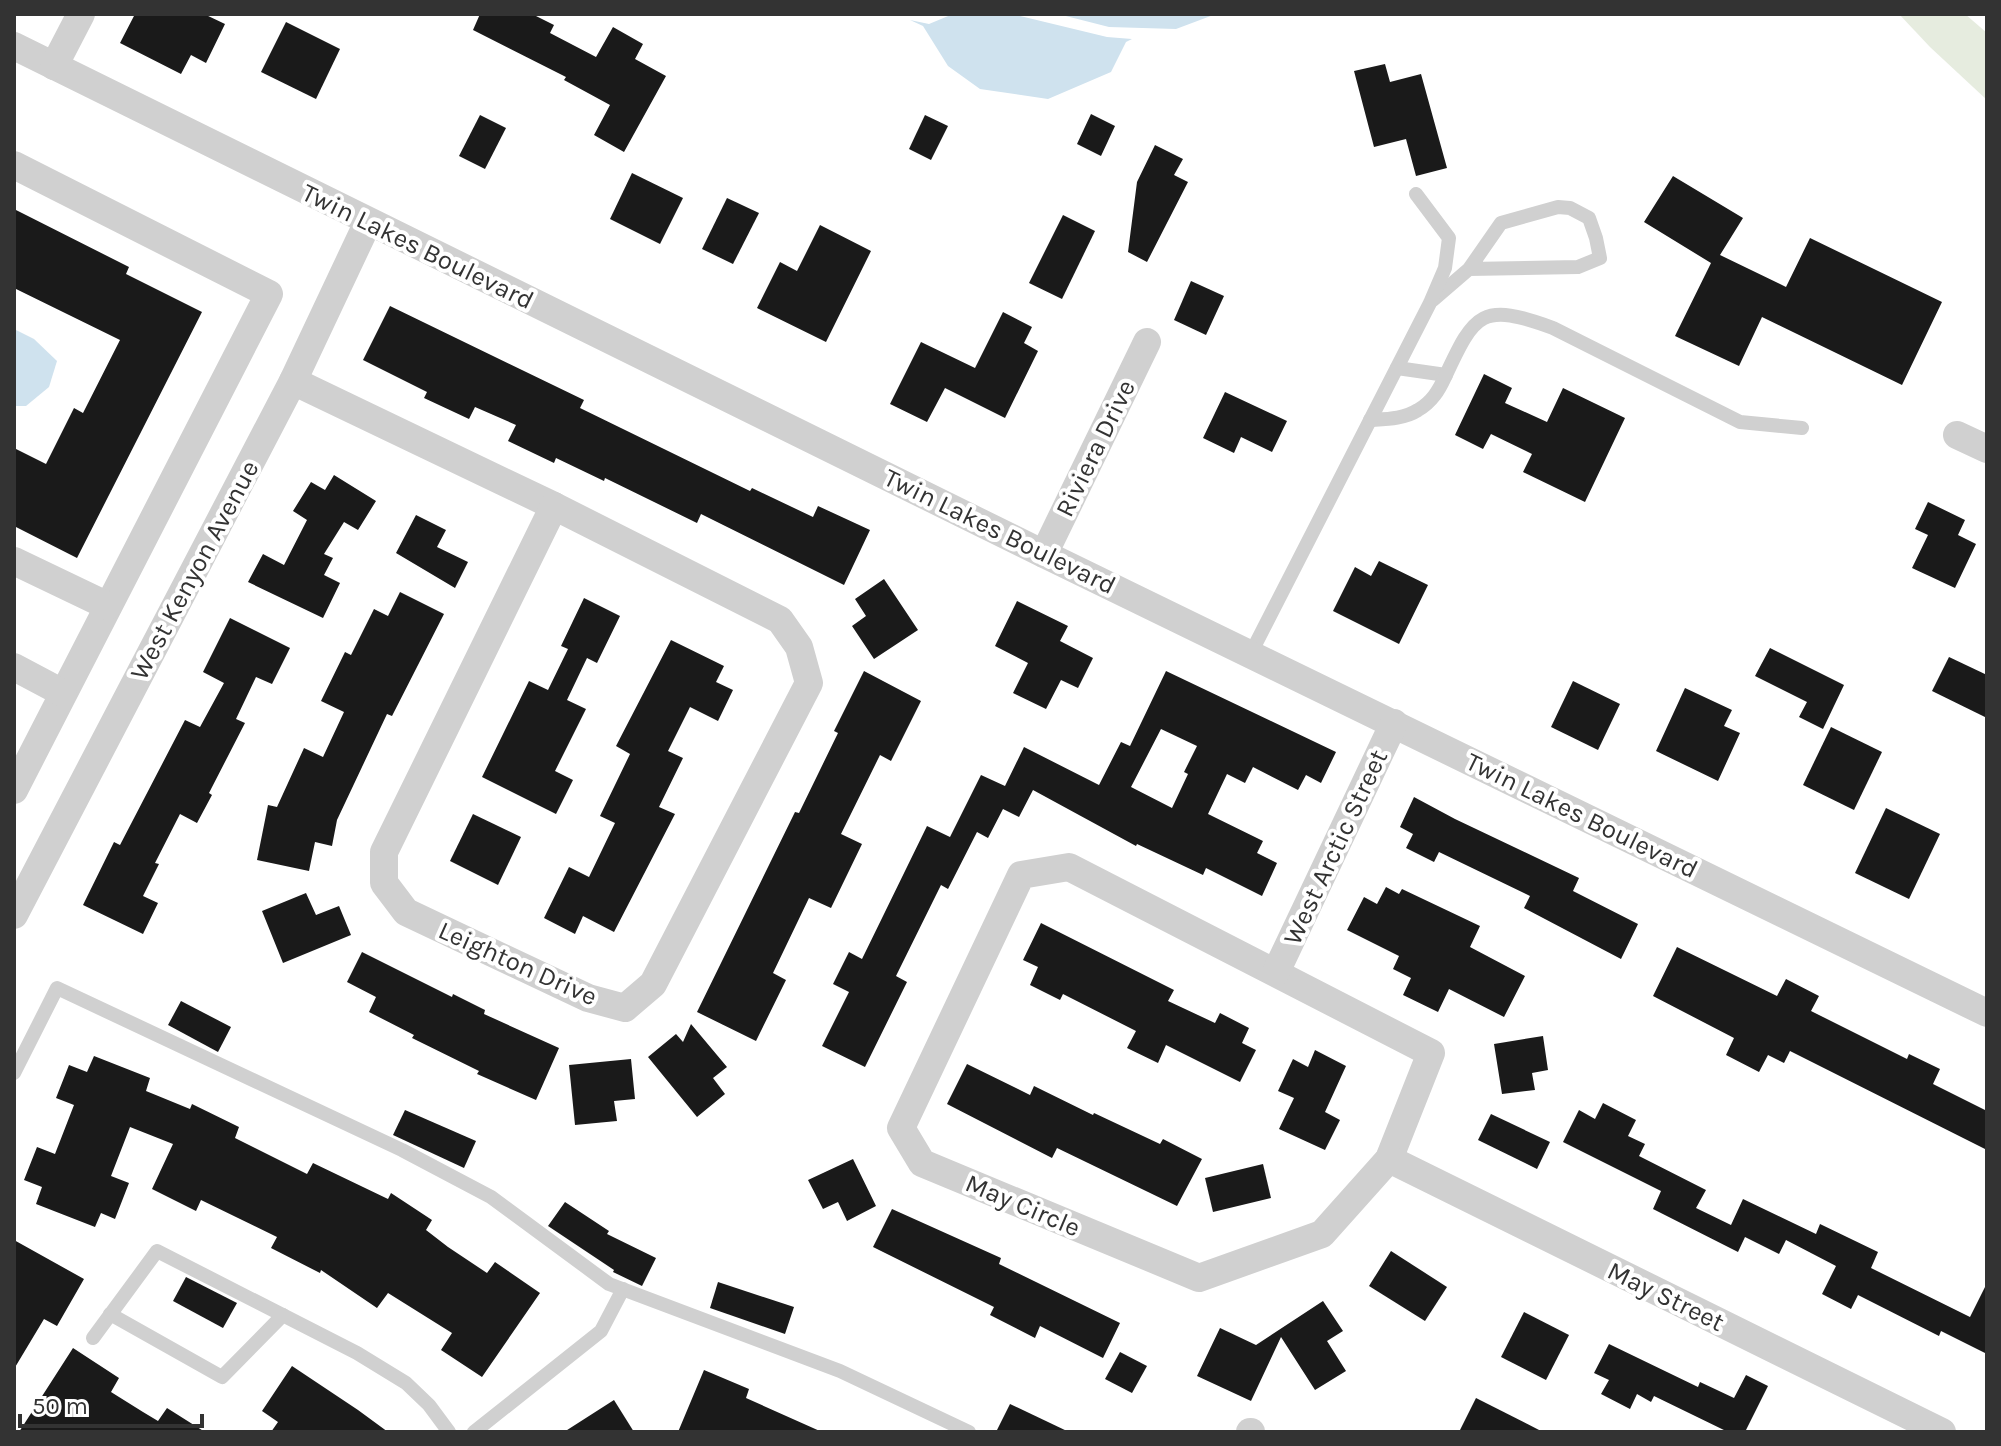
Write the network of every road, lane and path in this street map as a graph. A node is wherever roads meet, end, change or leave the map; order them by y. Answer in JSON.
{"nodes":[{"id":1,"x":81,"y":14,"type":"edge"},
{"id":2,"x":14,"y":46,"type":"edge"},
{"id":3,"x":54,"y":66,"type":"junction"},
{"id":4,"x":14,"y":165,"type":"edge"},
{"id":5,"x":1416,"y":194,"type":"dead end"},
{"id":6,"x":368,"y":222,"type":"junction"},
{"id":7,"x":1469,"y":269,"type":"junction"},
{"id":8,"x":1430,"y":303,"type":"junction"},
{"id":9,"x":1147,"y":342,"type":"dead end"},
{"id":10,"x":1397,"y":368,"type":"junction"},
{"id":11,"x":1446,"y":375,"type":"junction"},
{"id":12,"x":293,"y":381,"type":"junction"},
{"id":13,"x":1370,"y":420,"type":"junction"},
{"id":14,"x":1802,"y":428,"type":"dead end"},
{"id":15,"x":1957,"y":435,"type":"dead end"},
{"id":16,"x":1987,"y":449,"type":"edge"},
{"id":17,"x":554,"y":506,"type":"junction"},
{"id":18,"x":1044,"y":554,"type":"junction"},
{"id":19,"x":14,"y":561,"type":"edge"},
{"id":20,"x":108,"y":606,"type":"junction"},
{"id":21,"x":1251,"y":653,"type":"junction"},
{"id":22,"x":14,"y":667,"type":"edge"},
{"id":23,"x":63,"y":693,"type":"junction"},
{"id":24,"x":1394,"y":723,"type":"junction"},
{"id":25,"x":14,"y":790,"type":"edge"},
{"id":26,"x":14,"y":915,"type":"edge"},
{"id":27,"x":1276,"y":972,"type":"junction"},
{"id":28,"x":1987,"y":1013,"type":"edge"},
{"id":29,"x":14,"y":1073,"type":"edge"},
{"id":30,"x":1389,"y":1159,"type":"junction"},
{"id":31,"x":623,"y":1289,"type":"junction"},
{"id":32,"x":110,"y":1314,"type":"junction"},
{"id":33,"x":283,"y":1315,"type":"junction"},
{"id":34,"x":93,"y":1338,"type":"dead end"},
{"id":35,"x":449,"y":1432,"type":"edge"},
{"id":36,"x":474,"y":1432,"type":"edge"},
{"id":37,"x":969,"y":1432,"type":"edge"},
{"id":38,"x":1942,"y":1432,"type":"edge"}],
"edges":[{"from":1,"to":3,"type":"street"},
{"from":2,"to":3,"type":"street","name":"Twin Lakes Boulevard"},
{"from":3,"to":6,"type":"street","name":"Twin Lakes Boulevard"},
{"from":4,"to":20,"type":"street"},
{"from":5,"to":8,"type":"lane"},
{"from":6,"to":12,"type":"street","name":"West Kenyon Avenue"},
{"from":6,"to":18,"type":"street","name":"Twin Lakes Boulevard"},
{"from":7,"to":7,"type":"lane"},
{"from":7,"to":8,"type":"lane"},
{"from":8,"to":10,"type":"lane"},
{"from":9,"to":18,"type":"street","name":"Riviera Drive"},
{"from":10,"to":11,"type":"lane"},
{"from":10,"to":13,"type":"lane"},
{"from":11,"to":13,"type":"lane"},
{"from":11,"to":14,"type":"lane"},
{"from":12,"to":17,"type":"street","name":"Leighton Drive"},
{"from":12,"to":26,"type":"street","name":"West Kenyon Avenue"},
{"from":13,"to":21,"type":"lane"},
{"from":15,"to":16,"type":"street"},
{"from":17,"to":17,"type":"street","name":"Leighton Drive"},
{"from":18,"to":21,"type":"street","name":"Twin Lakes Boulevard"},
{"from":19,"to":20,"type":"street"},
{"from":20,"to":23,"type":"street"},
{"from":21,"to":24,"type":"street","name":"Twin Lakes Boulevard"},
{"from":22,"to":23,"type":"street"},
{"from":23,"to":25,"type":"street"},
{"from":24,"to":27,"type":"street","name":"West Arctic Street"},
{"from":24,"to":28,"type":"street","name":"Twin Lakes Boulevard"},
{"from":27,"to":30,"type":"street","name":"May Circle"},
{"from":27,"to":30,"type":"street","name":"May Circle"},
{"from":29,"to":31,"type":"lane"},
{"from":30,"to":38,"type":"street","name":"May Street"},
{"from":31,"to":36,"type":"lane"},
{"from":31,"to":37,"type":"lane"},
{"from":32,"to":33,"type":"lane"},
{"from":32,"to":33,"type":"lane"},
{"from":32,"to":34,"type":"lane"},
{"from":33,"to":35,"type":"lane"}]}
